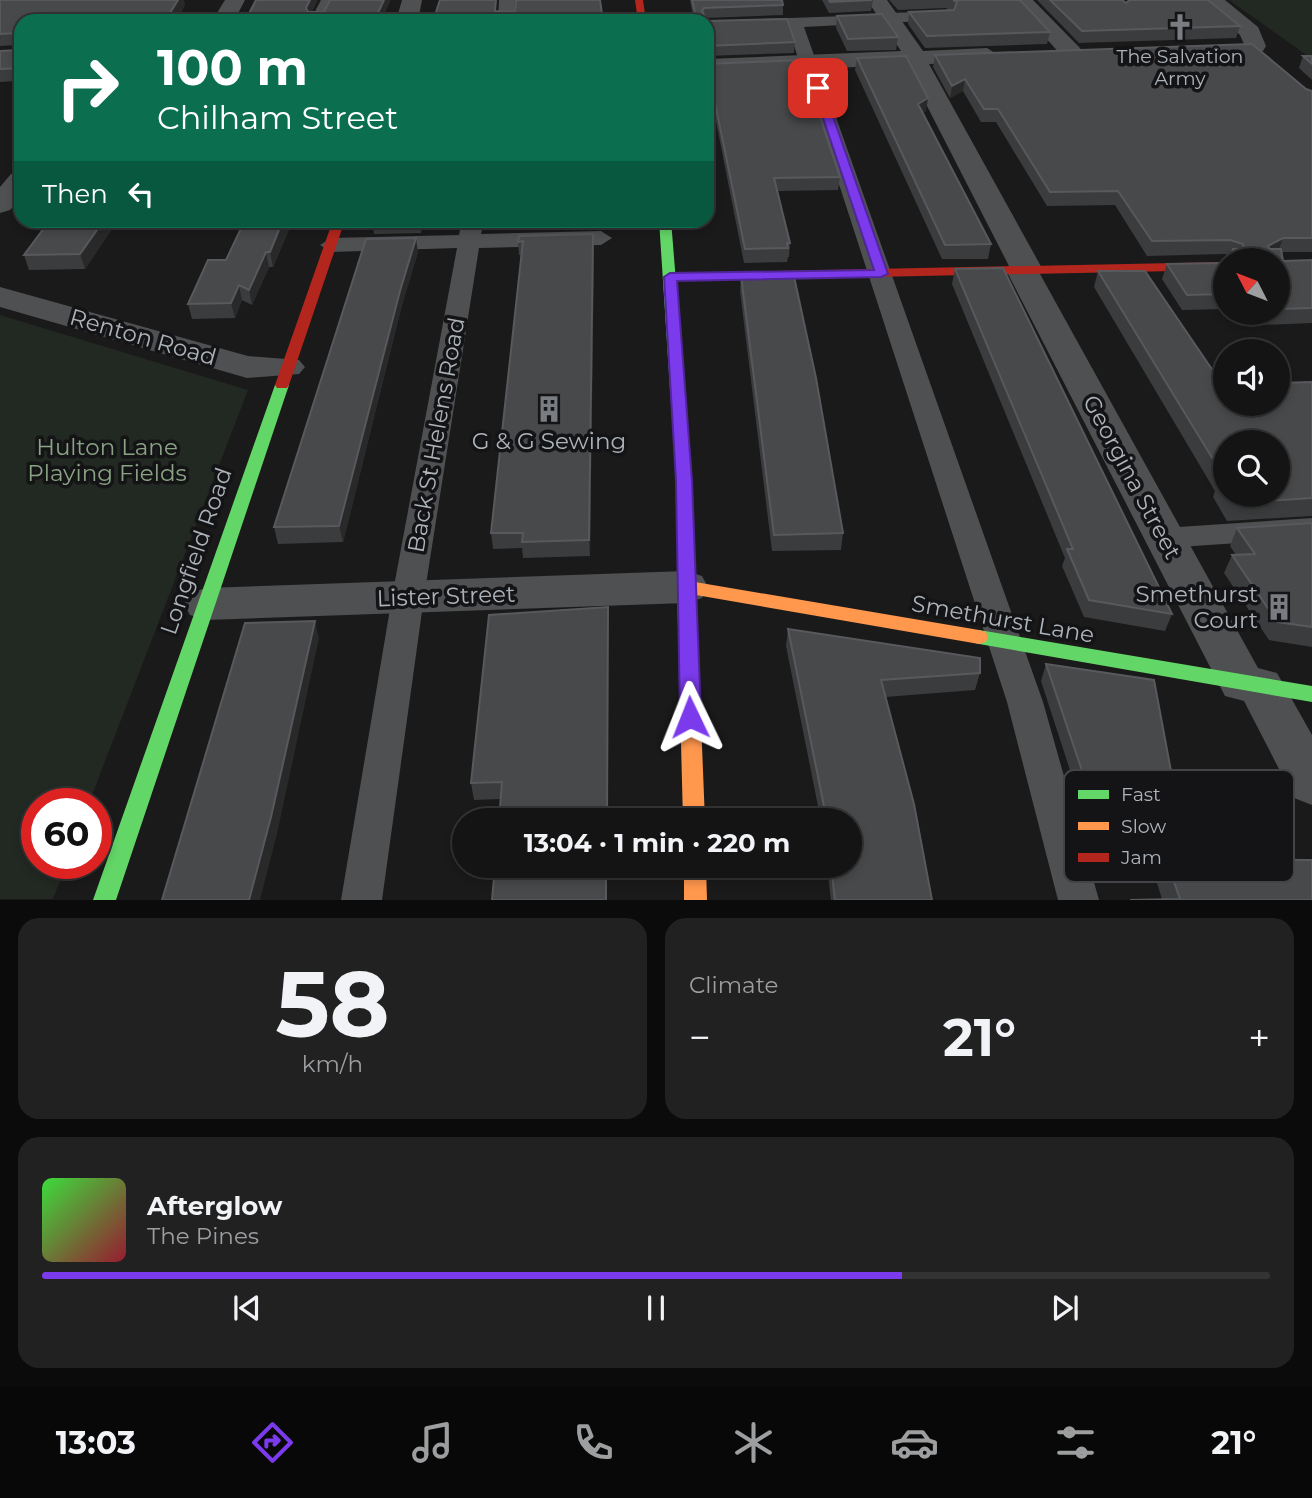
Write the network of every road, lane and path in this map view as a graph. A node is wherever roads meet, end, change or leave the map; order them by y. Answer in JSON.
{"nodes":[{"id":1,"x":1021,"y":0,"type":"edge"},
{"id":2,"x":1212,"y":0,"type":"edge"},
{"id":3,"x":886,"y":12,"type":"edge"},
{"id":4,"x":946,"y":16,"type":"edge"},
{"id":5,"x":794,"y":22,"type":"junction"},
{"id":6,"x":714,"y":25,"type":"edge"},
{"id":7,"x":1255,"y":46,"type":"junction"},
{"id":8,"x":1228,"y":47,"type":"edge"},
{"id":9,"x":1072,"y":52,"type":"junction"},
{"id":10,"x":1098,"y":52,"type":"edge"},
{"id":11,"x":1038,"y":54,"type":"edge"},
{"id":12,"x":1011,"y":55,"type":"edge"},
{"id":13,"x":915,"y":58,"type":"junction"},
{"id":14,"x":809,"y":62,"type":"junction"},
{"id":15,"x":1274,"y":63,"type":"edge"},
{"id":16,"x":714,"y":66,"type":"edge"},
{"id":17,"x":14,"y":188,"type":"edge"},
{"id":18,"x":0,"y":204,"type":"edge"},
{"id":19,"x":336,"y":228,"type":"edge"},
{"id":20,"x":666,"y":228,"type":"edge"},
{"id":21,"x":471,"y":231,"type":"edge"},
{"id":22,"x":601,"y":238,"type":"dead end"},
{"id":23,"x":331,"y":244,"type":"junction"},
{"id":24,"x":1213,"y":266,"type":"edge"},
{"id":25,"x":1024,"y":270,"type":"junction"},
{"id":26,"x":881,"y":274,"type":"junction"},
{"id":27,"x":670,"y":277,"type":"junction"},
{"id":28,"x":0,"y":297,"type":"edge"},
{"id":29,"x":287,"y":368,"type":"junction"},
{"id":30,"x":1312,"y":528,"type":"edge"},
{"id":31,"x":1164,"y":538,"type":"junction"},
{"id":32,"x":686,"y":587,"type":"junction"},
{"id":33,"x":408,"y":597,"type":"junction"},
{"id":34,"x":206,"y":604,"type":"junction"},
{"id":35,"x":1006,"y":643,"type":"junction"},
{"id":36,"x":1251,"y":685,"type":"junction"},
{"id":37,"x":1312,"y":694,"type":"edge"},
{"id":38,"x":1312,"y":783,"type":"edge"},
{"id":39,"x":694,"y":808,"type":"edge"},
{"id":40,"x":1064,"y":847,"type":"edge"},
{"id":41,"x":695,"y":878,"type":"edge"},
{"id":42,"x":1074,"y":882,"type":"edge"},
{"id":43,"x":104,"y":900,"type":"edge"},
{"id":44,"x":361,"y":900,"type":"edge"},
{"id":45,"x":696,"y":900,"type":"edge"},
{"id":46,"x":1079,"y":900,"type":"edge"}],
"edges":[{"from":1,"to":9,"type":"street"},
{"from":2,"to":7,"type":"street"},
{"from":3,"to":4,"type":"lane"},
{"from":3,"to":5,"type":"lane"},
{"from":3,"to":13,"type":"street","name":"Georgina Street"},
{"from":5,"to":6,"type":"lane"},
{"from":5,"to":14,"type":"lane"},
{"from":7,"to":8,"type":"street"},
{"from":7,"to":15,"type":"street"},
{"from":9,"to":10,"type":"street"},
{"from":9,"to":11,"type":"street"},
{"from":12,"to":13,"type":"street"},
{"from":13,"to":14,"type":"street"},
{"from":13,"to":25,"type":"street","name":"Georgina Street"},
{"from":14,"to":16,"type":"street"},
{"from":14,"to":26,"type":"lane"},
{"from":17,"to":18,"type":"street"},
{"from":19,"to":23,"type":"street","name":"Longfield Road"},
{"from":20,"to":27,"type":"street"},
{"from":21,"to":22,"type":"lane"},
{"from":21,"to":23,"type":"lane"},
{"from":21,"to":33,"type":"lane","name":"Back St Helens Road"},
{"from":23,"to":29,"type":"street","name":"Longfield Road"},
{"from":24,"to":25,"type":"street"},
{"from":25,"to":26,"type":"street"},
{"from":25,"to":31,"type":"street","name":"Georgina Street"},
{"from":26,"to":27,"type":"street"},
{"from":26,"to":35,"type":"lane"},
{"from":27,"to":32,"type":"street"},
{"from":28,"to":29,"type":"street","name":"Renton Road"},
{"from":29,"to":34,"type":"street","name":"Longfield Road"},
{"from":30,"to":31,"type":"lane"},
{"from":31,"to":36,"type":"street","name":"Georgina Street"},
{"from":32,"to":33,"type":"street","name":"Lister Street"},
{"from":32,"to":35,"type":"street","name":"Smethurst Lane"},
{"from":32,"to":39,"type":"street"},
{"from":33,"to":34,"type":"street","name":"Lister Street"},
{"from":33,"to":44,"type":"lane","name":"Back St Helens Road"},
{"from":34,"to":43,"type":"street","name":"Longfield Road"},
{"from":35,"to":36,"type":"street","name":"Smethurst Lane"},
{"from":35,"to":40,"type":"lane"},
{"from":36,"to":37,"type":"street","name":"Smethurst Lane"},
{"from":36,"to":38,"type":"street","name":"Georgina Street"},
{"from":41,"to":45,"type":"street"},
{"from":42,"to":46,"type":"lane"}]}
